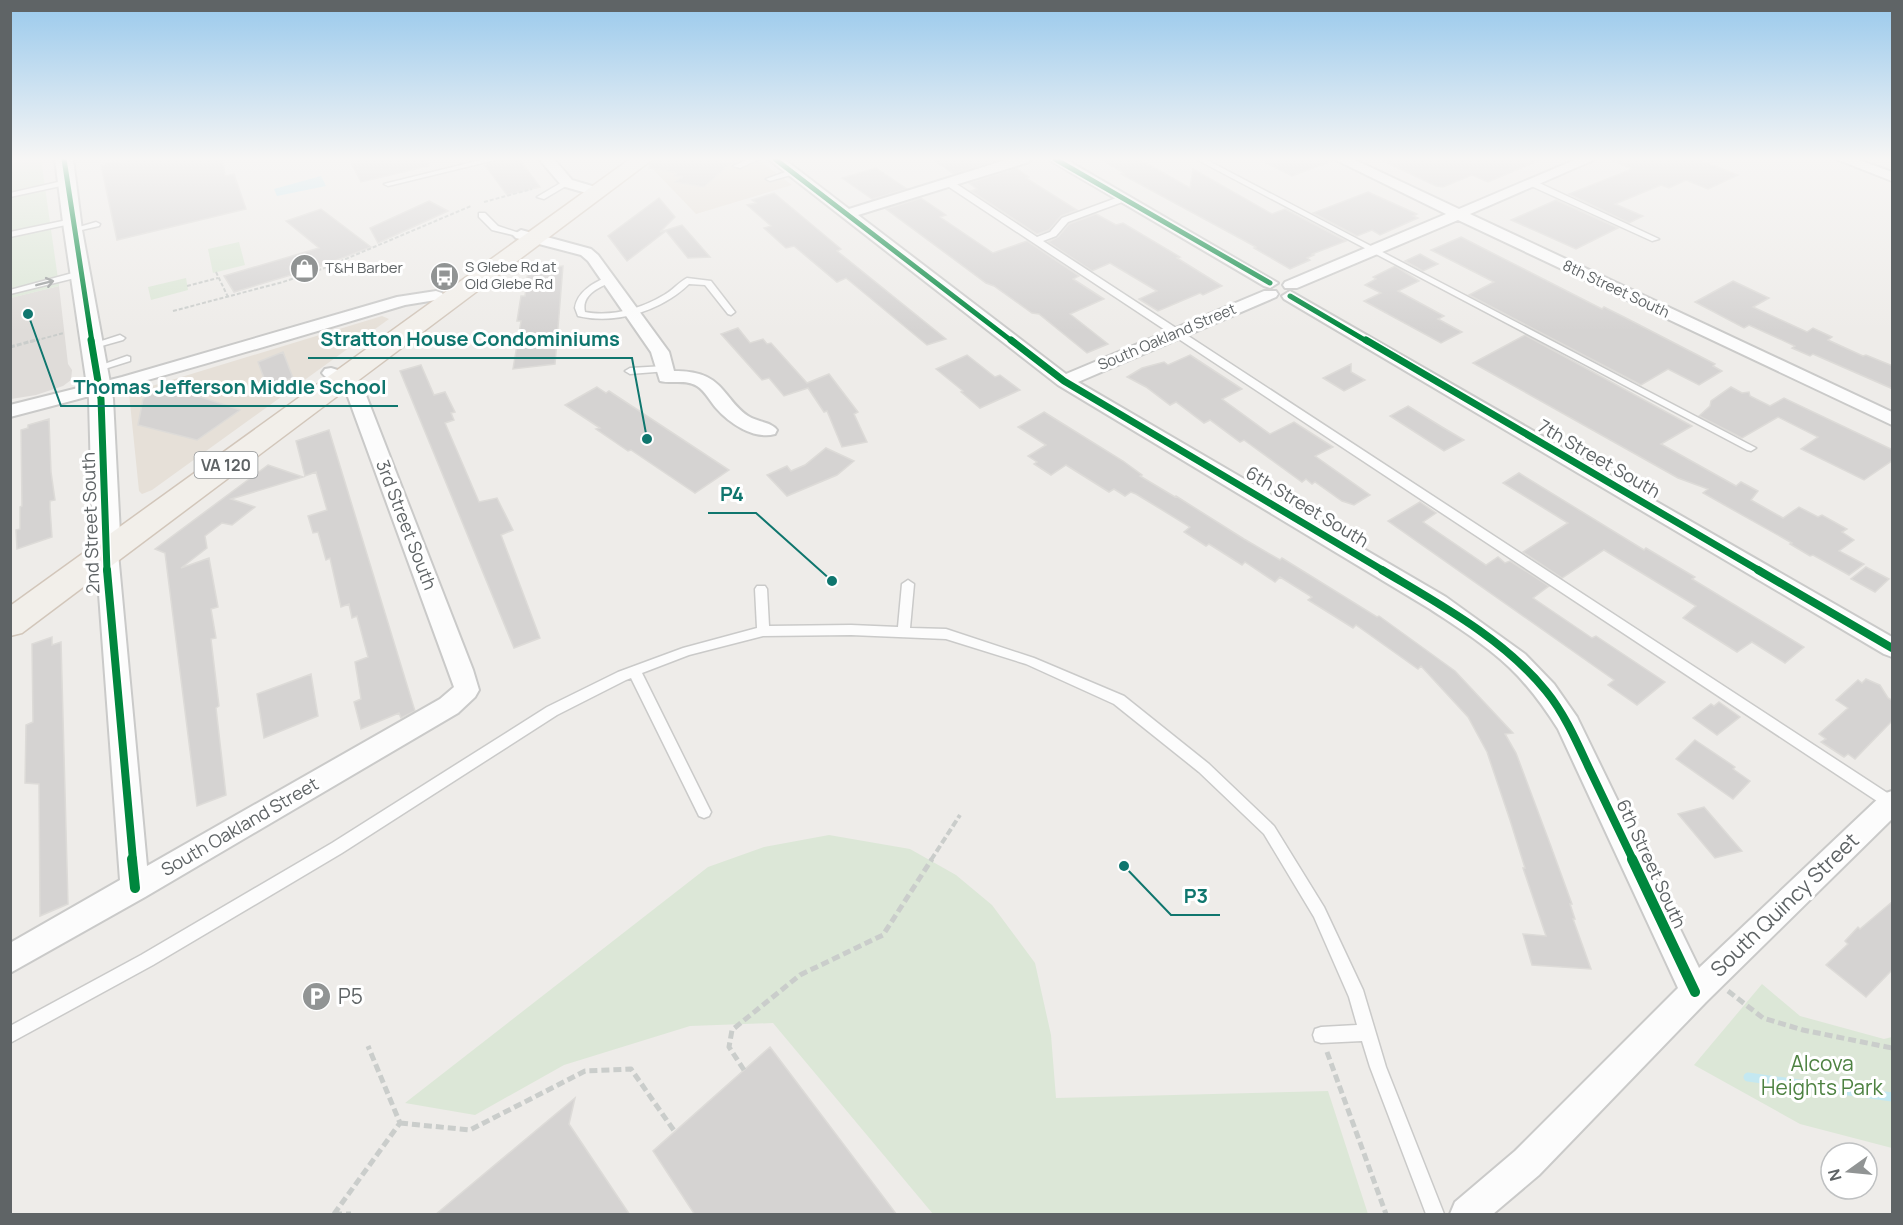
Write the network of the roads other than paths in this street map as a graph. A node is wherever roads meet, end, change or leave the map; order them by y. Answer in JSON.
{"nodes":[{"id":1,"x":71,"y":216,"type":"edge"},
{"id":2,"x":483,"y":216,"type":"edge"},
{"id":3,"x":551,"y":216,"type":"edge"},
{"id":4,"x":850,"y":216,"type":"edge"},
{"id":5,"x":1001,"y":216,"type":"edge"},
{"id":6,"x":1075,"y":216,"type":"edge"},
{"id":7,"x":1151,"y":216,"type":"edge"},
{"id":8,"x":1307,"y":216,"type":"edge"},
{"id":9,"x":1453,"y":216,"type":"edge"},
{"id":10,"x":1463,"y":216,"type":"edge"},
{"id":11,"x":1605,"y":216,"type":"edge"},
{"id":12,"x":96,"y":224,"type":"dead end"},
{"id":13,"x":72,"y":225,"type":"junction"},
{"id":14,"x":10,"y":235,"type":"edge"},
{"id":15,"x":528,"y":236,"type":"junction"},
{"id":16,"x":1655,"y":239,"type":"dead end"},
{"id":17,"x":1038,"y":240,"type":"junction"},
{"id":18,"x":1372,"y":250,"type":"junction"},
{"id":19,"x":80,"y":274,"type":"junction"},
{"id":20,"x":608,"y":280,"type":"junction"},
{"id":21,"x":1270,"y":288,"type":"junction"},
{"id":22,"x":1291,"y":290,"type":"junction"},
{"id":23,"x":11,"y":292,"type":"edge"},
{"id":24,"x":436,"y":296,"type":"junction"},
{"id":25,"x":630,"y":310,"type":"junction"},
{"id":26,"x":731,"y":312,"type":"dead end"},
{"id":27,"x":1178,"y":333,"type":"junction"},
{"id":28,"x":120,"y":338,"type":"dead end"},
{"id":29,"x":91,"y":346,"type":"junction"},
{"id":30,"x":127,"y":359,"type":"dead end"},
{"id":31,"x":665,"y":369,"type":"junction"},
{"id":32,"x":630,"y":371,"type":"dead end"},
{"id":33,"x":338,"y":375,"type":"junction"},
{"id":34,"x":97,"y":379,"type":"junction"},
{"id":35,"x":1064,"y":381,"type":"junction"},
{"id":36,"x":10,"y":411,"type":"edge"},
{"id":37,"x":1893,"y":419,"type":"edge"},
{"id":38,"x":768,"y":430,"type":"dead end"},
{"id":39,"x":1752,"y":448,"type":"dead end"},
{"id":40,"x":107,"y":545,"type":"junction"},
{"id":41,"x":908,"y":584,"type":"dead end"},
{"id":42,"x":762,"y":589,"type":"dead end"},
{"id":43,"x":10,"y":605,"type":"edge"},
{"id":44,"x":10,"y":624,"type":"edge"},
{"id":45,"x":763,"y":631,"type":"junction"},
{"id":46,"x":904,"y":632,"type":"junction"},
{"id":47,"x":1893,"y":648,"type":"edge"},
{"id":48,"x":634,"y":672,"type":"junction"},
{"id":49,"x":467,"y":690,"type":"joint"},
{"id":50,"x":1892,"y":803,"type":"edge"},
{"id":51,"x":704,"y":812,"type":"dead end"},
{"id":52,"x":135,"y":888,"type":"junction"},
{"id":53,"x":10,"y":959,"type":"edge"},
{"id":54,"x":1704,"y":984,"type":"junction"},
{"id":55,"x":1368,"y":1033,"type":"junction"},
{"id":56,"x":10,"y":1035,"type":"edge"},
{"id":57,"x":1321,"y":1035,"type":"road end"},
{"id":58,"x":1435,"y":1215,"type":"edge"},
{"id":59,"x":1467,"y":1215,"type":"edge"}],
"edges":[{"from":1,"to":13,"type":"street","name":"2nd Street South"},
{"from":2,"to":15,"type":"lane"},
{"from":3,"to":15,"type":"main road","number":"VA 120"},
{"from":4,"to":35,"type":"street","name":"6th Street South"},
{"from":5,"to":17,"type":"lane"},
{"from":6,"to":17,"type":"lane"},
{"from":7,"to":21,"type":"street"},
{"from":8,"to":18,"type":"lane"},
{"from":9,"to":18,"type":"street"},
{"from":10,"to":37,"type":"street","name":"8th Street South"},
{"from":11,"to":16,"type":"lane"},
{"from":12,"to":13,"type":"lane"},
{"from":13,"to":14,"type":"lane"},
{"from":13,"to":19,"type":"street","name":"2nd Street South"},
{"from":15,"to":20,"type":"street"},
{"from":15,"to":24,"type":"main road","number":"VA 120"},
{"from":15,"to":33,"type":"main road","number":"VA 120"},
{"from":17,"to":27,"type":"lane"},
{"from":18,"to":22,"type":"street"},
{"from":18,"to":39,"type":"lane"},
{"from":23,"to":19,"type":"lane","one_way":true},
{"from":19,"to":29,"type":"street","name":"2nd Street South"},
{"from":20,"to":25,"type":"street"},
{"from":20,"to":25,"type":"lane"},
{"from":21,"to":22,"type":"street"},
{"from":21,"to":27,"type":"street","name":"South Oakland Street"},
{"from":22,"to":47,"type":"street","name":"7th Street South"},
{"from":24,"to":33,"type":"main road","number":"VA 120"},
{"from":24,"to":34,"type":"street"},
{"from":25,"to":26,"type":"lane"},
{"from":25,"to":31,"type":"street"},
{"from":27,"to":35,"type":"street","name":"South Oakland Street"},
{"from":27,"to":50,"type":"lane"},
{"from":28,"to":29,"type":"lane"},
{"from":29,"to":34,"type":"street","name":"2nd Street South"},
{"from":30,"to":34,"type":"lane"},
{"from":31,"to":32,"type":"lane"},
{"from":31,"to":38,"type":"street"},
{"from":33,"to":40,"type":"main road","number":"VA 120"},
{"from":33,"to":49,"type":"street","name":"3rd Street South"},
{"from":34,"to":36,"type":"street"},
{"from":34,"to":40,"type":"street","name":"2nd Street South"},
{"from":35,"to":54,"type":"street","name":"6th Street South"},
{"from":40,"to":43,"type":"main road","number":"VA 120"},
{"from":40,"to":44,"type":"main road","number":"VA 120"},
{"from":40,"to":52,"type":"street","name":"2nd Street South"},
{"from":41,"to":46,"type":"lane"},
{"from":42,"to":45,"type":"lane"},
{"from":45,"to":46,"type":"lane"},
{"from":45,"to":48,"type":"lane"},
{"from":46,"to":55,"type":"lane"},
{"from":48,"to":51,"type":"lane"},
{"from":48,"to":56,"type":"lane"},
{"from":49,"to":52,"type":"street","name":"South Oakland Street"},
{"from":50,"to":54,"type":"street","name":"South Quincy Street"},
{"from":52,"to":53,"type":"street","name":"South Oakland Street"},
{"from":54,"to":59,"type":"street","name":"South Quincy Street"},
{"from":55,"to":57,"type":"lane"},
{"from":55,"to":58,"type":"lane"}]}
